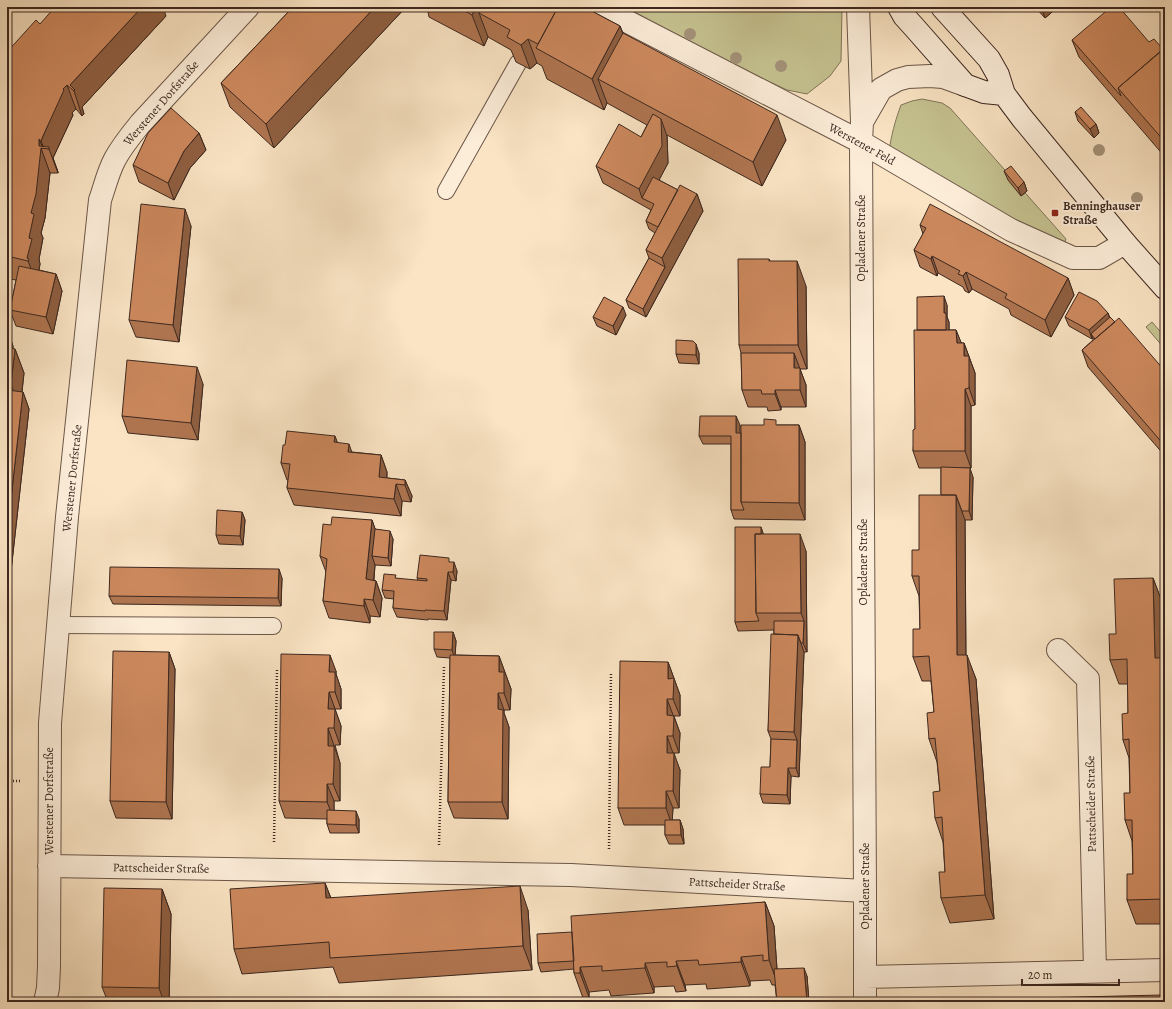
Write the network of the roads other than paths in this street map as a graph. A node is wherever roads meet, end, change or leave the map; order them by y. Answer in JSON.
{"nodes":[{"id":1,"x":248,"y":7,"type":"edge"},
{"id":2,"x":599,"y":7,"type":"edge"},
{"id":3,"x":858,"y":7,"type":"edge"},
{"id":4,"x":899,"y":7,"type":"edge"},
{"id":5,"x":942,"y":7,"type":"edge"},
{"id":6,"x":518,"y":63,"type":"edge"},
{"id":7,"x":965,"y":85,"type":"junction"},
{"id":8,"x":1004,"y":94,"type":"junction"},
{"id":9,"x":861,"y":132,"type":"junction"},
{"id":10,"x":446,"y":191,"type":"dead end"},
{"id":11,"x":1125,"y":243,"type":"junction"},
{"id":12,"x":1165,"y":288,"type":"edge"},
{"id":13,"x":58,"y":625,"type":"junction"},
{"id":14,"x":273,"y":626,"type":"dead end"},
{"id":15,"x":1058,"y":650,"type":"dead end"},
{"id":16,"x":49,"y":866,"type":"junction"},
{"id":17,"x":866,"y":892,"type":"junction"},
{"id":18,"x":1165,"y":970,"type":"edge"},
{"id":19,"x":1096,"y":971,"type":"junction"},
{"id":20,"x":865,"y":977,"type":"junction"},
{"id":21,"x":45,"y":1002,"type":"edge"},
{"id":22,"x":865,"y":1002,"type":"edge"}],
"edges":[{"from":1,"to":13,"type":"street","name":"Werstener Dorfstraße"},
{"from":2,"to":9,"type":"street","name":"Werstener Feld"},
{"from":3,"to":9,"type":"street","name":"Opladener Straße"},
{"from":4,"to":7,"type":"street"},
{"from":5,"to":8,"type":"street"},
{"from":6,"to":10,"type":"lane"},
{"from":7,"to":8,"type":"street"},
{"from":7,"to":9,"type":"street"},
{"from":8,"to":11,"type":"street"},
{"from":9,"to":11,"type":"street","name":"Werstener Feld"},
{"from":9,"to":17,"type":"street","name":"Opladener Straße"},
{"from":11,"to":12,"type":"street"},
{"from":13,"to":14,"type":"lane"},
{"from":13,"to":16,"type":"street","name":"Werstener Dorfstraße"},
{"from":15,"to":19,"type":"street","name":"Pattscheider Straße"},
{"from":16,"to":17,"type":"street","name":"Pattscheider Straße"},
{"from":16,"to":21,"type":"street","name":"Werstener Dorfstraße"},
{"from":17,"to":20,"type":"street","name":"Opladener Straße"},
{"from":18,"to":19,"type":"street"},
{"from":19,"to":20,"type":"street"},
{"from":20,"to":22,"type":"street","name":"Opladener Straße"}]}
